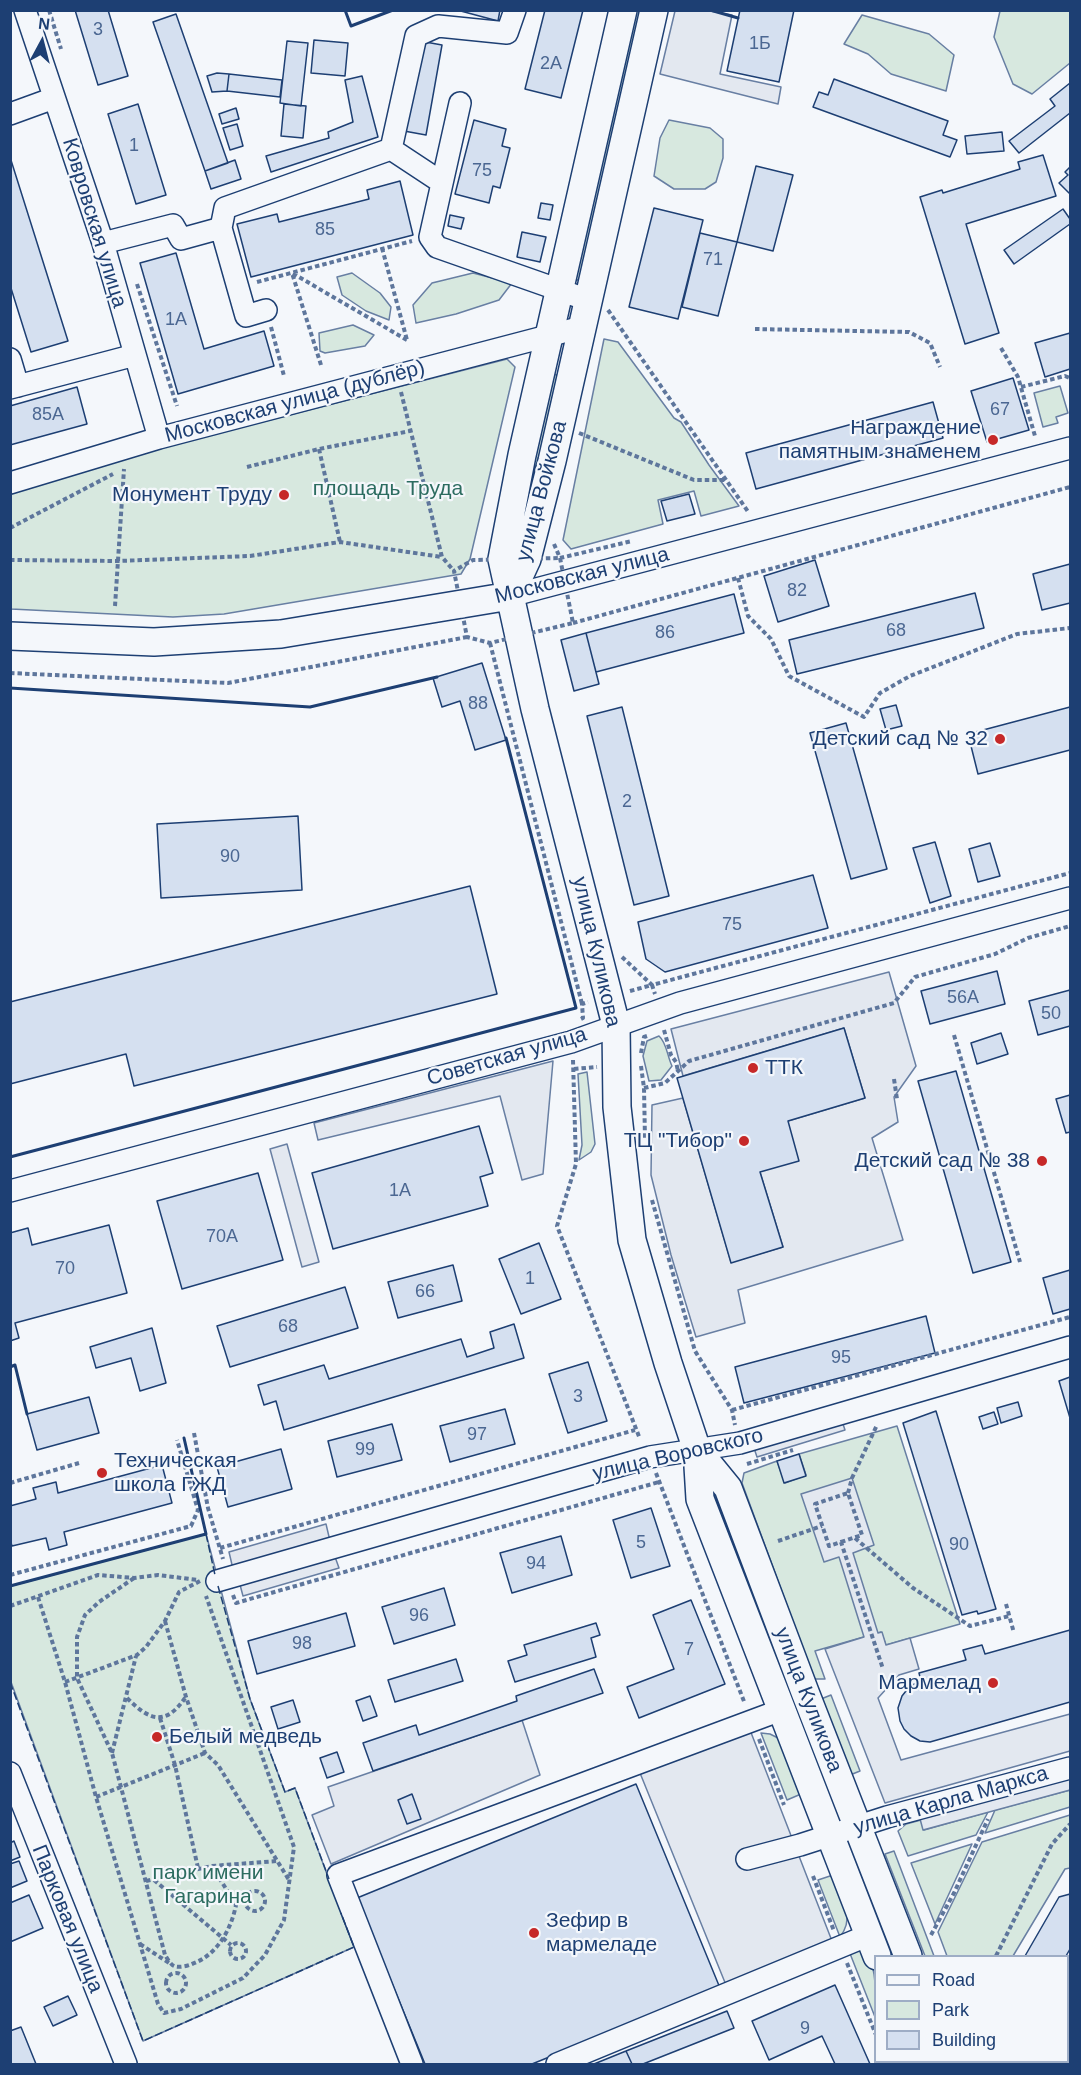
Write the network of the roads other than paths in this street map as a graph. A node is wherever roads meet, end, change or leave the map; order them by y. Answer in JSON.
{"nodes":[{"id":1,"x":25,"y":10,"type":"edge"},
{"id":2,"x":515,"y":10,"type":"edge"},
{"id":3,"x":622,"y":10,"type":"edge"},
{"id":4,"x":654,"y":10,"type":"edge"},
{"id":5,"x":54,"y":98,"type":"junction"},
{"id":6,"x":460,"y":103,"type":"dead end"},
{"id":7,"x":10,"y":114,"type":"edge"},
{"id":8,"x":391,"y":149,"type":"junction"},
{"id":9,"x":441,"y":182,"type":"junction"},
{"id":10,"x":221,"y":228,"type":"junction"},
{"id":11,"x":103,"y":243,"type":"junction"},
{"id":12,"x":559,"y":290,"type":"junction"},
{"id":13,"x":597,"y":304,"type":"junction"},
{"id":14,"x":266,"y":310,"type":"road end"},
{"id":15,"x":582,"y":327,"type":"junction"},
{"id":16,"x":549,"y":336,"type":"junction"},
{"id":17,"x":135,"y":355,"type":"junction"},
{"id":18,"x":10,"y":359,"type":"edge"},
{"id":19,"x":14,"y":387,"type":"edge"},
{"id":20,"x":159,"y":438,"type":"junction"},
{"id":21,"x":1071,"y":448,"type":"edge"},
{"id":22,"x":10,"y":483,"type":"edge"},
{"id":23,"x":510,"y":596,"type":"junction"},
{"id":24,"x":10,"y":636,"type":"edge"},
{"id":25,"x":1071,"y":898,"type":"edge"},
{"id":26,"x":616,"y":1025,"type":"junction"},
{"id":27,"x":10,"y":1191,"type":"edge"},
{"id":28,"x":1071,"y":1347,"type":"edge"},
{"id":29,"x":697,"y":1450,"type":"junction"},
{"id":30,"x":215,"y":1580,"type":"road end"},
{"id":31,"x":781,"y":1710,"type":"junction"},
{"id":32,"x":1071,"y":1768,"type":"edge"},
{"id":33,"x":10,"y":1773,"type":"edge"},
{"id":34,"x":857,"y":1827,"type":"junction"},
{"id":35,"x":831,"y":1835,"type":"junction"},
{"id":36,"x":747,"y":1859,"type":"dead end"},
{"id":37,"x":873,"y":1946,"type":"edge"},
{"id":38,"x":908,"y":1955,"type":"edge"},
{"id":39,"x":126,"y":2064,"type":"edge"},
{"id":40,"x":412,"y":2064,"type":"edge"},
{"id":41,"x":557,"y":2064,"type":"edge"}],
"edges":[{"from":1,"to":5,"type":"street","name":"Ковровская улица"},
{"from":2,"to":8,"type":"street"},
{"from":3,"to":12,"type":"main road","name":"улица Войкова"},
{"from":4,"to":13,"type":"main road","name":"улица Войкова"},
{"from":5,"to":7,"type":"street"},
{"from":5,"to":11,"type":"street","name":"Ковровская улица"},
{"from":6,"to":9,"type":"street"},
{"from":8,"to":9,"type":"street"},
{"from":8,"to":10,"type":"street"},
{"from":9,"to":12,"type":"street"},
{"from":10,"to":11,"type":"street"},
{"from":10,"to":14,"type":"street"},
{"from":11,"to":17,"type":"street","name":"Ковровская улица"},
{"from":12,"to":13,"type":"street"},
{"from":12,"to":16,"type":"main road","name":"улица Войкова"},
{"from":13,"to":15,"type":"main road","name":"улица Войкова"},
{"from":15,"to":16,"type":"street","name":"Московская улица (дублёр)"},
{"from":15,"to":23,"type":"main road","name":"улица Войкова"},
{"from":16,"to":20,"type":"street","name":"Московская улица (дублёр)"},
{"from":16,"to":23,"type":"main road","name":"улица Войкова"},
{"from":17,"to":19,"type":"street"},
{"from":17,"to":20,"type":"street","name":"Ковровская улица"},
{"from":18,"to":19,"type":"street"},
{"from":20,"to":22,"type":"street","name":"Московская улица (дублёр)"},
{"from":21,"to":23,"type":"street","name":"Московская улица"},
{"from":23,"to":24,"type":"main road","name":"Московская улица"},
{"from":23,"to":26,"type":"main road","name":"улица Куликова"},
{"from":25,"to":26,"type":"street","name":"Советская улица"},
{"from":26,"to":27,"type":"street","name":"Советская улица"},
{"from":26,"to":29,"type":"main road","name":"улица Куликова"},
{"from":28,"to":29,"type":"street","name":"улица Воровского"},
{"from":29,"to":30,"type":"street","name":"улица Воровского"},
{"from":29,"to":31,"type":"main road","name":"улица Куликова"},
{"from":29,"to":34,"type":"main road","name":"улица Куликова"},
{"from":31,"to":35,"type":"main road","name":"улица Куликова"},
{"from":31,"to":40,"type":"street"},
{"from":32,"to":34,"type":"street","name":"улица Карла Маркса"},
{"from":33,"to":39,"type":"street","name":"Парковая улица"},
{"from":34,"to":35,"type":"street","name":"улица Карла Маркса"},
{"from":34,"to":38,"type":"main road","name":"улица Куликова"},
{"from":35,"to":36,"type":"street","name":"улица Карла Маркса"},
{"from":35,"to":37,"type":"main road","name":"улица Куликова"},
{"from":37,"to":41,"type":"street"}]}
